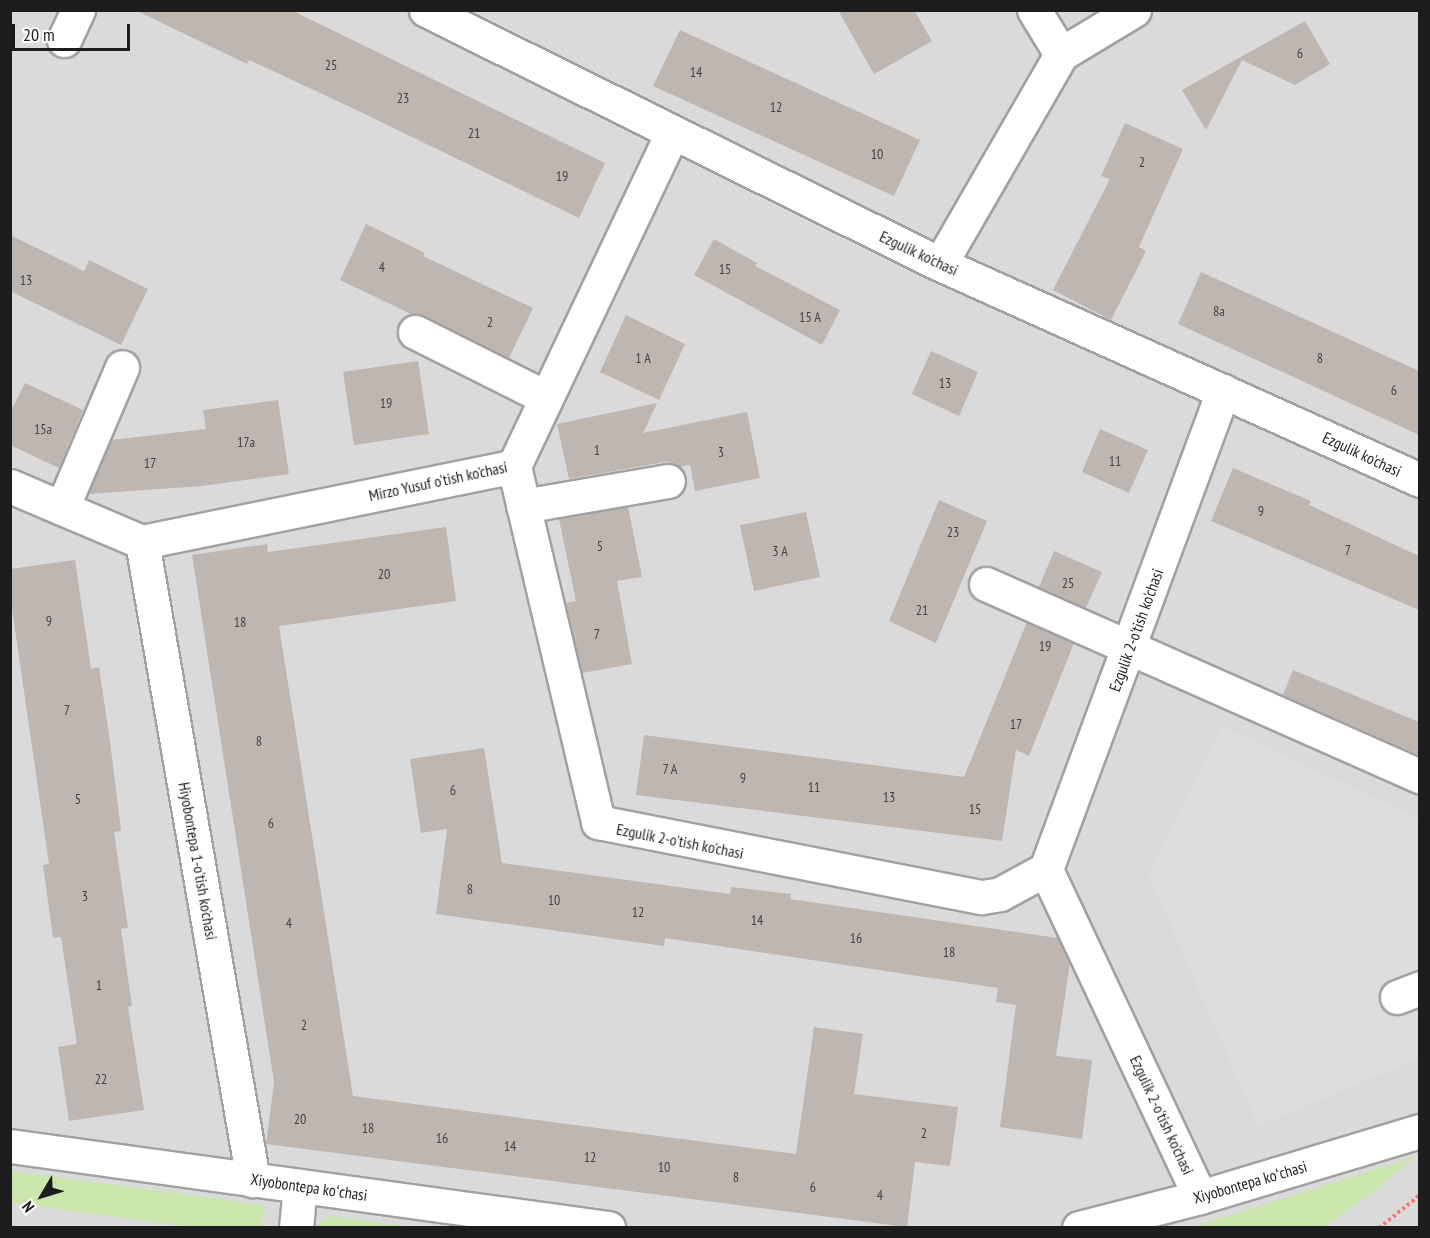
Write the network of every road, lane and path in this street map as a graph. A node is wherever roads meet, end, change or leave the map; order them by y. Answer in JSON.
{"nodes":[{"id":1,"x":78,"y":10,"type":"edge"},
{"id":2,"x":426,"y":10,"type":"edge"},
{"id":3,"x":1034,"y":10,"type":"edge"},
{"id":4,"x":1134,"y":10,"type":"edge"},
{"id":5,"x":64,"y":40,"type":"dead end"},
{"id":6,"x":1061,"y":54,"type":"junction"},
{"id":7,"x":672,"y":133,"type":"junction"},
{"id":8,"x":940,"y":264,"type":"junction"},
{"id":9,"x":415,"y":332,"type":"dead end"},
{"id":10,"x":122,"y":367,"type":"dead end"},
{"id":11,"x":1223,"y":391,"type":"junction"},
{"id":12,"x":545,"y":397,"type":"junction"},
{"id":13,"x":514,"y":466,"type":"junction"},
{"id":14,"x":1419,"y":480,"type":"edge"},
{"id":15,"x":668,"y":482,"type":"dead end"},
{"id":16,"x":10,"y":486,"type":"edge"},
{"id":17,"x":523,"y":506,"type":"junction"},
{"id":18,"x":62,"y":508,"type":"junction"},
{"id":19,"x":142,"y":542,"type":"junction"},
{"id":20,"x":986,"y":584,"type":"dead end"},
{"id":21,"x":1129,"y":650,"type":"junction"},
{"id":22,"x":1419,"y":776,"type":"edge"},
{"id":23,"x":1046,"y":869,"type":"junction"},
{"id":24,"x":1419,"y":1131,"type":"edge"},
{"id":25,"x":10,"y":1146,"type":"edge"},
{"id":26,"x":253,"y":1180,"type":"junction"},
{"id":27,"x":300,"y":1186,"type":"junction"},
{"id":28,"x":1419,"y":1195,"type":"edge"},
{"id":29,"x":1200,"y":1197,"type":"junction"},
{"id":30,"x":296,"y":1227,"type":"edge"},
{"id":31,"x":608,"y":1227,"type":"edge"},
{"id":32,"x":1079,"y":1227,"type":"edge"},
{"id":33,"x":1379,"y":1227,"type":"edge"}],
"edges":[{"from":1,"to":5,"type":"street"},
{"from":2,"to":7,"type":"street","name":"Ezgulik ko'chasi"},
{"from":3,"to":6,"type":"street"},
{"from":4,"to":6,"type":"street"},
{"from":6,"to":8,"type":"street"},
{"from":7,"to":8,"type":"street","name":"Ezgulik ko'chasi"},
{"from":7,"to":12,"type":"street","name":"Mirzo Yusuf o'tish ko'chasi"},
{"from":8,"to":11,"type":"street","name":"Ezgulik ko'chasi"},
{"from":9,"to":12,"type":"street"},
{"from":10,"to":18,"type":"street"},
{"from":11,"to":14,"type":"street","name":"Ezgulik ko'chasi"},
{"from":11,"to":21,"type":"street","name":"Ezgulik 2-o'tish ko'chasi"},
{"from":12,"to":13,"type":"street","name":"Mirzo Yusuf o'tish ko'chasi"},
{"from":13,"to":17,"type":"street","name":"Ezgulik 2-o'tish ko'chasi"},
{"from":13,"to":19,"type":"street","name":"Mirzo Yusuf o'tish ko'chasi"},
{"from":15,"to":17,"type":"street"},
{"from":16,"to":18,"type":"street"},
{"from":17,"to":23,"type":"street","name":"Ezgulik 2-o'tish ko'chasi"},
{"from":18,"to":19,"type":"street"},
{"from":19,"to":26,"type":"street","name":"Hiyobontepa 1-o'tish ko'chasi"},
{"from":20,"to":21,"type":"street"},
{"from":21,"to":22,"type":"street"},
{"from":21,"to":23,"type":"street","name":"Ezgulik 2-o'tish ko'chasi"},
{"from":23,"to":29,"type":"street","name":"Ezgulik 2-o'tish ko'chasi"},
{"from":24,"to":29,"type":"street","name":"Xiyobontepa koʻchasi"},
{"from":25,"to":26,"type":"street","name":"Xiyobontepa koʻchasi"},
{"from":26,"to":27,"type":"street","name":"Xiyobontepa koʻchasi"},
{"from":27,"to":30,"type":"street"},
{"from":27,"to":31,"type":"street","name":"Xiyobontepa koʻchasi"},
{"from":28,"to":33,"type":"path"},
{"from":29,"to":32,"type":"street","name":"Xiyobontepa koʻchasi"}]}
